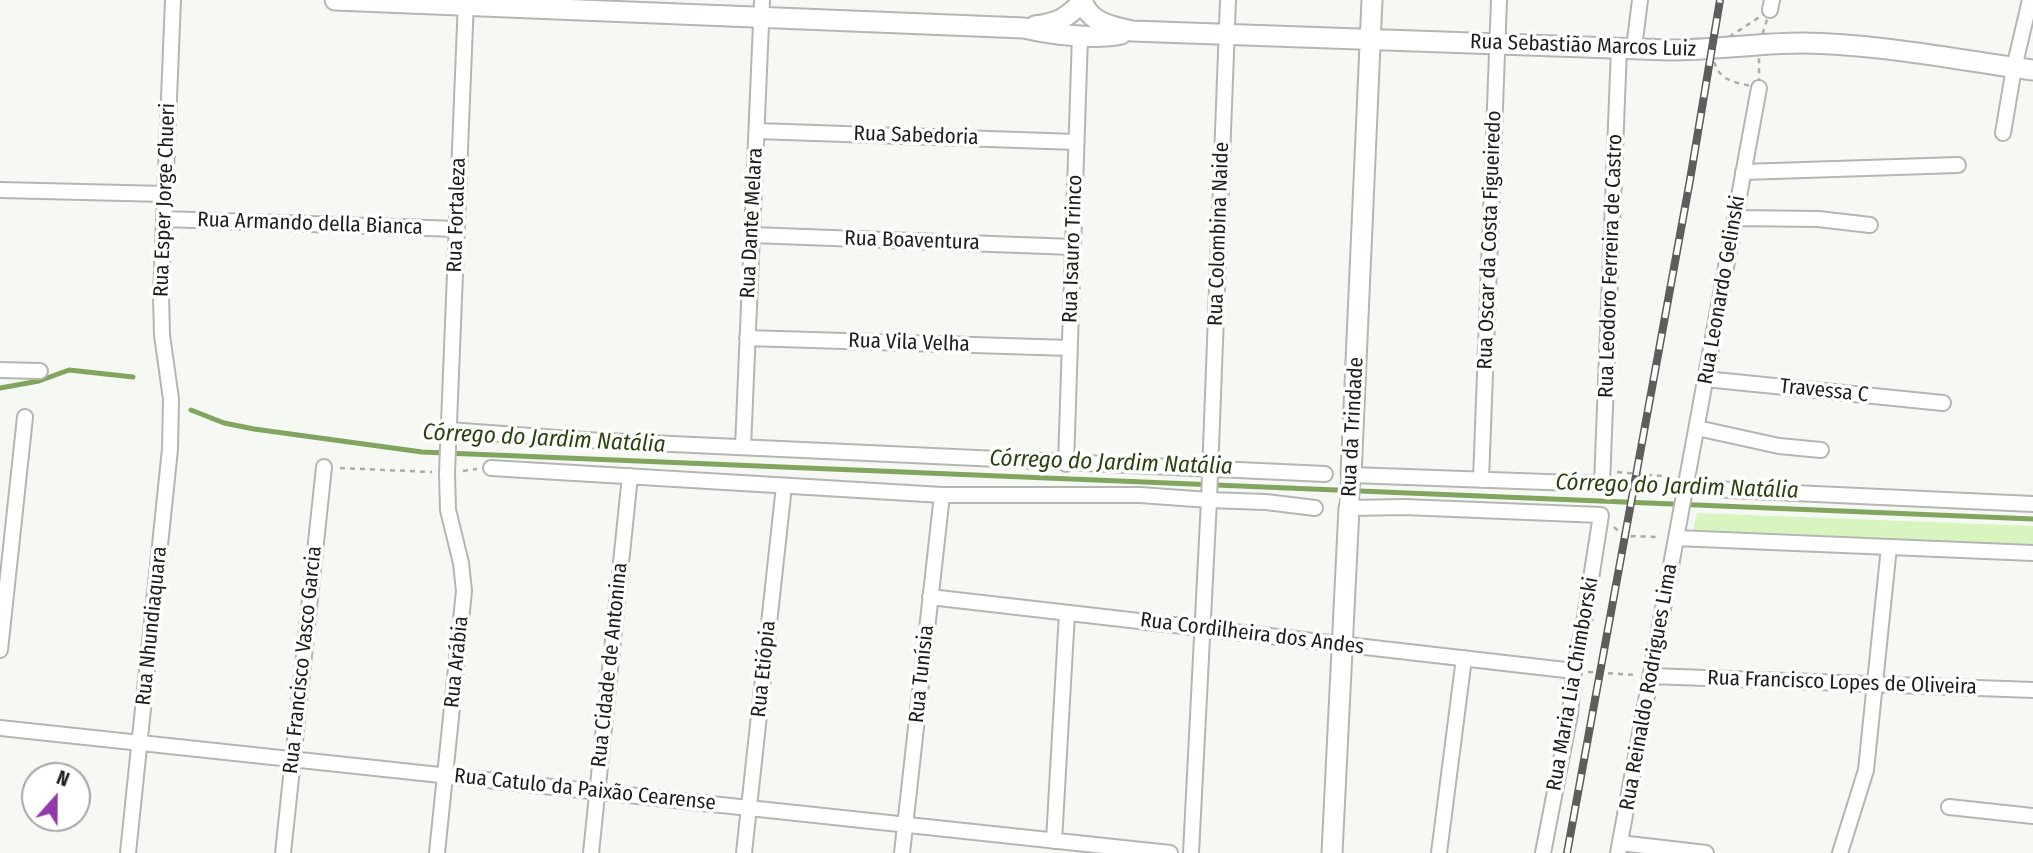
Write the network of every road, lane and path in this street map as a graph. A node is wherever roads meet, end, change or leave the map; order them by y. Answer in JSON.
{"nodes":[{"id":1,"x":173,"y":0,"type":"edge"},
{"id":2,"x":335,"y":0,"type":"edge"},
{"id":3,"x":1228,"y":0,"type":"edge"},
{"id":4,"x":1372,"y":0,"type":"edge"},
{"id":5,"x":1499,"y":0,"type":"edge"},
{"id":6,"x":1640,"y":0,"type":"edge"},
{"id":7,"x":2030,"y":0,"type":"edge"},
{"id":8,"x":1082,"y":1,"type":"edge"},
{"id":9,"x":466,"y":3,"type":"edge"},
{"id":10,"x":762,"y":8,"type":"edge"},
{"id":11,"x":1024,"y":28,"type":"junction"},
{"id":12,"x":1132,"y":31,"type":"junction"},
{"id":13,"x":1226,"y":33,"type":"junction"},
{"id":14,"x":1080,"y":35,"type":"junction"},
{"id":15,"x":1370,"y":38,"type":"junction"},
{"id":16,"x":1497,"y":43,"type":"junction"},
{"id":17,"x":1627,"y":48,"type":"junction"},
{"id":18,"x":1711,"y":49,"type":"junction"},
{"id":19,"x":2023,"y":69,"type":"edge"},
{"id":20,"x":1759,"y":88,"type":"joint"},
{"id":21,"x":757,"y":131,"type":"junction"},
{"id":22,"x":2004,"y":133,"type":"dead end"},
{"id":23,"x":1076,"y":142,"type":"junction"},
{"id":24,"x":1958,"y":165,"type":"dead end"},
{"id":25,"x":1743,"y":173,"type":"junction"},
{"id":26,"x":0,"y":190,"type":"edge"},
{"id":27,"x":165,"y":194,"type":"junction"},
{"id":28,"x":1735,"y":218,"type":"junction"},
{"id":29,"x":164,"y":219,"type":"junction"},
{"id":30,"x":1870,"y":225,"type":"dead end"},
{"id":31,"x":457,"y":229,"type":"junction"},
{"id":32,"x":752,"y":235,"type":"junction"},
{"id":33,"x":1073,"y":247,"type":"junction"},
{"id":34,"x":747,"y":338,"type":"junction"},
{"id":35,"x":1070,"y":348,"type":"junction"},
{"id":36,"x":0,"y":370,"type":"edge"},
{"id":37,"x":40,"y":371,"type":"dead end"},
{"id":38,"x":1705,"y":379,"type":"junction"},
{"id":39,"x":171,"y":398,"type":"joint"},
{"id":40,"x":1943,"y":403,"type":"dead end"},
{"id":41,"x":25,"y":417,"type":"dead end"},
{"id":42,"x":1697,"y":428,"type":"junction"},
{"id":43,"x":449,"y":430,"type":"junction"},
{"id":44,"x":743,"y":447,"type":"junction"},
{"id":45,"x":1821,"y":450,"type":"dead end"},
{"id":46,"x":1066,"y":464,"type":"junction"},
{"id":47,"x":324,"y":467,"type":"joint"},
{"id":48,"x":491,"y":468,"type":"joint"},
{"id":49,"x":1210,"y":469,"type":"junction"},
{"id":50,"x":447,"y":473,"type":"junction"},
{"id":51,"x":1325,"y":474,"type":"dead end"},
{"id":52,"x":1351,"y":474,"type":"junction"},
{"id":53,"x":630,"y":476,"type":"junction"},
{"id":54,"x":1602,"y":477,"type":"junction"},
{"id":55,"x":1481,"y":480,"type":"junction"},
{"id":56,"x":784,"y":486,"type":"junction"},
{"id":57,"x":1686,"y":486,"type":"junction"},
{"id":58,"x":942,"y":495,"type":"junction"},
{"id":59,"x":1209,"y":500,"type":"junction"},
{"id":60,"x":2033,"y":504,"type":"edge"},
{"id":61,"x":1315,"y":508,"type":"dead end"},
{"id":62,"x":1349,"y":508,"type":"junction"},
{"id":63,"x":1601,"y":515,"type":"junction"},
{"id":64,"x":6,"y":530,"type":"edge"},
{"id":65,"x":1676,"y":538,"type":"junction"},
{"id":66,"x":1889,"y":547,"type":"junction"},
{"id":67,"x":2033,"y":553,"type":"edge"},
{"id":68,"x":930,"y":597,"type":"junction"},
{"id":69,"x":1067,"y":613,"type":"junction"},
{"id":70,"x":1202,"y":628,"type":"junction"},
{"id":71,"x":1342,"y":644,"type":"junction"},
{"id":72,"x":0,"y":650,"type":"edge"},
{"id":73,"x":1464,"y":658,"type":"junction"},
{"id":74,"x":1574,"y":671,"type":"junction"},
{"id":75,"x":1651,"y":676,"type":"junction"},
{"id":76,"x":1875,"y":684,"type":"junction"},
{"id":77,"x":2033,"y":690,"type":"edge"},
{"id":78,"x":0,"y":728,"type":"edge"},
{"id":79,"x":140,"y":743,"type":"junction"},
{"id":80,"x":293,"y":759,"type":"junction"},
{"id":81,"x":445,"y":775,"type":"junction"},
{"id":82,"x":597,"y":792,"type":"junction"},
{"id":83,"x":1949,"y":807,"type":"dead end"},
{"id":84,"x":749,"y":808,"type":"junction"},
{"id":85,"x":2033,"y":816,"type":"edge"},
{"id":86,"x":905,"y":825,"type":"junction"},
{"id":87,"x":1055,"y":841,"type":"junction"},
{"id":88,"x":1619,"y":848,"type":"edge"},
{"id":89,"x":128,"y":853,"type":"edge"},
{"id":90,"x":283,"y":853,"type":"edge"},
{"id":91,"x":437,"y":853,"type":"edge"},
{"id":92,"x":591,"y":853,"type":"edge"},
{"id":93,"x":744,"y":853,"type":"edge"},
{"id":94,"x":902,"y":853,"type":"edge"},
{"id":95,"x":1170,"y":853,"type":"edge"},
{"id":96,"x":1191,"y":853,"type":"edge"},
{"id":97,"x":1332,"y":853,"type":"edge"},
{"id":98,"x":1439,"y":853,"type":"edge"},
{"id":99,"x":1543,"y":853,"type":"edge"},
{"id":100,"x":1706,"y":853,"type":"edge"},
{"id":101,"x":1840,"y":853,"type":"edge"}],
"edges":[{"from":1,"to":27,"type":"street","name":"Rua Esper Jorge Chueri"},
{"from":2,"to":9,"type":"main road","name":"Rua Sebastião Marcos Luiz"},
{"from":3,"to":13,"type":"street","name":"Rua Colombina Naide"},
{"from":4,"to":15,"type":"main road","name":"Rua da Trindade"},
{"from":5,"to":16,"type":"street","name":"Rua Oscar da Costa Figueiredo"},
{"from":6,"to":17,"type":"street","name":"Rua Leodoro Ferreira de Castro"},
{"from":7,"to":19,"type":"street"},
{"from":8,"to":11,"type":"main road","name":"Rua Sebastião Marcos Luiz"},
{"from":8,"to":12,"type":"main road","name":"Rua Sebastião Marcos Luiz"},
{"from":9,"to":10,"type":"main road","name":"Rua Sebastião Marcos Luiz"},
{"from":9,"to":31,"type":"street","name":"Rua Fortaleza"},
{"from":10,"to":11,"type":"main road","name":"Rua Sebastião Marcos Luiz"},
{"from":10,"to":21,"type":"street","name":"Rua Dante Melara"},
{"from":11,"to":14,"type":"main road","name":"Rua Sebastião Marcos Luiz"},
{"from":12,"to":13,"type":"main road","name":"Rua Sebastião Marcos Luiz"},
{"from":12,"to":14,"type":"main road","name":"Rua Sebastião Marcos Luiz"},
{"from":13,"to":15,"type":"main road","name":"Rua Sebastião Marcos Luiz"},
{"from":13,"to":49,"type":"street","name":"Rua Colombina Naide"},
{"from":14,"to":23,"type":"street","name":"Rua Isauro Trinco"},
{"from":15,"to":16,"type":"main road","name":"Rua Sebastião Marcos Luiz"},
{"from":15,"to":52,"type":"main road","name":"Rua da Trindade"},
{"from":16,"to":17,"type":"main road","name":"Rua Sebastião Marcos Luiz"},
{"from":16,"to":55,"type":"street","name":"Rua Oscar da Costa Figueiredo"},
{"from":17,"to":18,"type":"main road","name":"Rua Sebastião Marcos Luiz"},
{"from":17,"to":54,"type":"street","name":"Rua Leodoro Ferreira de Castro"},
{"from":18,"to":19,"type":"main road","name":"Rua Sebastião Marcos Luiz"},
{"from":18,"to":20,"type":"path"},
{"from":19,"to":22,"type":"street"},
{"from":20,"to":25,"type":"street","name":"Rua Leonardo Gelinski"},
{"from":21,"to":23,"type":"street","name":"Rua Sabedoria"},
{"from":21,"to":32,"type":"street","name":"Rua Dante Melara"},
{"from":23,"to":33,"type":"street","name":"Rua Isauro Trinco"},
{"from":24,"to":25,"type":"street"},
{"from":25,"to":28,"type":"street","name":"Rua Leonardo Gelinski"},
{"from":26,"to":27,"type":"street"},
{"from":27,"to":29,"type":"street","name":"Rua Esper Jorge Chueri"},
{"from":28,"to":30,"type":"street"},
{"from":28,"to":38,"type":"street","name":"Rua Leonardo Gelinski"},
{"from":29,"to":31,"type":"street","name":"Rua Armando della Bianca"},
{"from":29,"to":39,"type":"street","name":"Rua Esper Jorge Chueri"},
{"from":31,"to":43,"type":"street","name":"Rua Fortaleza"},
{"from":32,"to":33,"type":"street","name":"Rua Boaventura"},
{"from":32,"to":34,"type":"street","name":"Rua Dante Melara"},
{"from":33,"to":35,"type":"street","name":"Rua Isauro Trinco"},
{"from":34,"to":35,"type":"street","name":"Rua Vila Velha"},
{"from":34,"to":44,"type":"street","name":"Rua Dante Melara"},
{"from":35,"to":46,"type":"street","name":"Rua Isauro Trinco"},
{"from":36,"to":37,"type":"street"},
{"from":38,"to":40,"type":"street","name":"Travessa C"},
{"from":38,"to":42,"type":"street","name":"Rua Leonardo Gelinski"},
{"from":39,"to":79,"type":"street","name":"Rua Nhundiaquara"},
{"from":41,"to":64,"type":"street"},
{"from":42,"to":45,"type":"street"},
{"from":42,"to":57,"type":"street","name":"Rua Leonardo Gelinski"},
{"from":43,"to":44,"type":"street"},
{"from":43,"to":50,"type":"street","name":"Rua Fortaleza"},
{"from":44,"to":46,"type":"street"},
{"from":46,"to":49,"type":"street"},
{"from":47,"to":50,"type":"path"},
{"from":47,"to":80,"type":"street","name":"Rua Francisco Vasco Garcia"},
{"from":48,"to":50,"type":"path"},
{"from":48,"to":53,"type":"street"},
{"from":49,"to":51,"type":"street"},
{"from":49,"to":59,"type":"street","name":"Rua Colombina Naide"},
{"from":50,"to":81,"type":"street","name":"Rua Arábia"},
{"from":52,"to":55,"type":"street"},
{"from":52,"to":62,"type":"street","name":"Rua da Trindade"},
{"from":53,"to":56,"type":"street"},
{"from":53,"to":82,"type":"street","name":"Rua Cidade de Antonina"},
{"from":54,"to":55,"type":"street"},
{"from":54,"to":57,"type":"path"},
{"from":56,"to":58,"type":"street"},
{"from":56,"to":84,"type":"street","name":"Rua Etiópia"},
{"from":57,"to":60,"type":"street"},
{"from":57,"to":65,"type":"street","name":"Rua Reinaldo Rodrigues Lima"},
{"from":58,"to":59,"type":"street"},
{"from":58,"to":68,"type":"street","name":"Rua Tunísia"},
{"from":59,"to":61,"type":"street"},
{"from":59,"to":70,"type":"street","name":"Rua Colombina Naide"},
{"from":62,"to":63,"type":"street"},
{"from":62,"to":71,"type":"main road","name":"Rua da Trindade"},
{"from":63,"to":65,"type":"path"},
{"from":63,"to":74,"type":"street","name":"Rua Maria Lia Chimborski"},
{"from":64,"to":72,"type":"street"},
{"from":65,"to":66,"type":"street"},
{"from":65,"to":75,"type":"street","name":"Rua Reinaldo Rodrigues Lima"},
{"from":66,"to":67,"type":"street"},
{"from":66,"to":76,"type":"street"},
{"from":68,"to":69,"type":"street","name":"Rua Cordilheira dos Andes"},
{"from":68,"to":86,"type":"street","name":"Rua Tunísia"},
{"from":69,"to":70,"type":"street","name":"Rua Cordilheira dos Andes"},
{"from":69,"to":87,"type":"street"},
{"from":70,"to":71,"type":"street","name":"Rua Cordilheira dos Andes"},
{"from":70,"to":96,"type":"street","name":"Rua Colombina Naide"},
{"from":71,"to":73,"type":"street","name":"Rua Cordilheira dos Andes"},
{"from":71,"to":97,"type":"main road","name":"Rua da Trindade"},
{"from":73,"to":74,"type":"street","name":"Rua Cordilheira dos Andes"},
{"from":73,"to":98,"type":"street"},
{"from":74,"to":75,"type":"path"},
{"from":74,"to":99,"type":"street","name":"Rua Maria Lia Chimborski"},
{"from":75,"to":76,"type":"street","name":"Rua Francisco Lopes de Oliveira"},
{"from":75,"to":88,"type":"street","name":"Rua Reinaldo Rodrigues Lima"},
{"from":76,"to":77,"type":"street","name":"Rua Francisco Lopes de Oliveira"},
{"from":76,"to":101,"type":"street"},
{"from":78,"to":79,"type":"street","name":"Rua Catulo da Paixão Cearense"},
{"from":79,"to":80,"type":"street","name":"Rua Catulo da Paixão Cearense"},
{"from":79,"to":89,"type":"street","name":"Rua Nhundiaquara"},
{"from":80,"to":81,"type":"street","name":"Rua Catulo da Paixão Cearense"},
{"from":80,"to":90,"type":"street","name":"Rua Francisco Vasco Garcia"},
{"from":81,"to":82,"type":"street","name":"Rua Catulo da Paixão Cearense"},
{"from":81,"to":91,"type":"street","name":"Rua Arábia"},
{"from":82,"to":84,"type":"street","name":"Rua Catulo da Paixão Cearense"},
{"from":82,"to":92,"type":"street","name":"Rua Cidade de Antonina"},
{"from":83,"to":85,"type":"street"},
{"from":84,"to":86,"type":"street","name":"Rua Catulo da Paixão Cearense"},
{"from":84,"to":93,"type":"street","name":"Rua Etiópia"},
{"from":86,"to":87,"type":"street","name":"Rua Catulo da Paixão Cearense"},
{"from":86,"to":94,"type":"street","name":"Rua Tunísia"},
{"from":87,"to":95,"type":"street","name":"Rua Catulo da Paixão Cearense"},
{"from":88,"to":100,"type":"street"}]}
